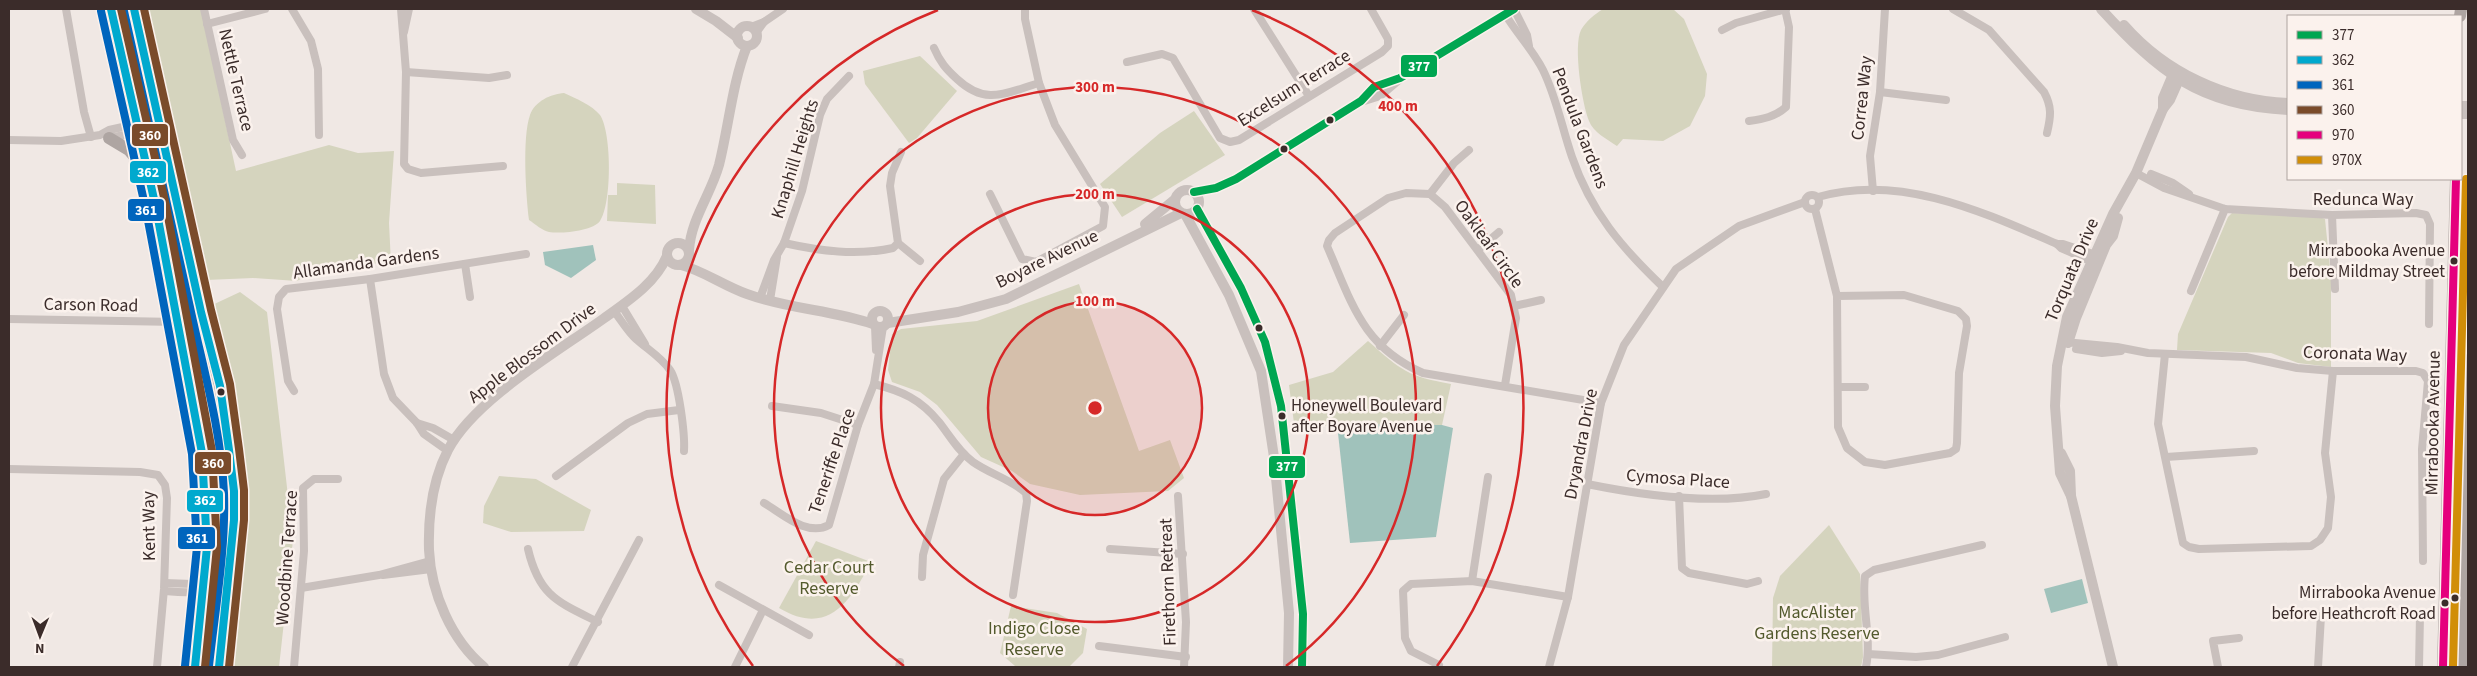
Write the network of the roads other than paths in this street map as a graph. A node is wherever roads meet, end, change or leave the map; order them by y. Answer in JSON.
{"nodes":[{"id":1,"x":66,"y":9,"type":"edge"},
{"id":2,"x":111,"y":9,"type":"edge"},
{"id":3,"x":134,"y":9,"type":"edge"},
{"id":4,"x":204,"y":9,"type":"edge"},
{"id":5,"x":265,"y":9,"type":"edge"},
{"id":6,"x":292,"y":9,"type":"edge"},
{"id":7,"x":401,"y":9,"type":"edge"},
{"id":8,"x":409,"y":9,"type":"edge"},
{"id":9,"x":696,"y":9,"type":"edge"},
{"id":10,"x":705,"y":9,"type":"edge"},
{"id":11,"x":783,"y":9,"type":"edge"},
{"id":12,"x":1025,"y":9,"type":"edge"},
{"id":13,"x":1254,"y":9,"type":"edge"},
{"id":14,"x":1371,"y":9,"type":"edge"},
{"id":15,"x":1786,"y":9,"type":"edge"},
{"id":16,"x":1885,"y":9,"type":"edge"},
{"id":17,"x":1953,"y":9,"type":"edge"},
{"id":18,"x":2101,"y":9,"type":"edge"},
{"id":19,"x":2110,"y":9,"type":"edge"},
{"id":20,"x":1511,"y":11,"type":"edge"},
{"id":21,"x":207,"y":24,"type":"junction"},
{"id":22,"x":750,"y":29,"type":"junction"},
{"id":23,"x":1722,"y":30,"type":"dead end"},
{"id":24,"x":403,"y":36,"type":"junction"},
{"id":25,"x":741,"y":42,"type":"junction"},
{"id":26,"x":934,"y":48,"type":"dead end"},
{"id":27,"x":1127,"y":62,"type":"dead end"},
{"id":28,"x":406,"y":72,"type":"junction"},
{"id":29,"x":2177,"y":74,"type":"junction"},
{"id":30,"x":507,"y":75,"type":"dead end"},
{"id":31,"x":849,"y":76,"type":"dead end"},
{"id":32,"x":1039,"y":83,"type":"junction"},
{"id":33,"x":1880,"y":92,"type":"junction"},
{"id":34,"x":1309,"y":96,"type":"junction"},
{"id":35,"x":1946,"y":100,"type":"dead end"},
{"id":36,"x":2287,"y":102,"type":"edge"},
{"id":37,"x":2287,"y":110,"type":"edge"},
{"id":38,"x":1749,"y":121,"type":"dead end"},
{"id":39,"x":160,"y":124,"type":"junction"},
{"id":40,"x":138,"y":128,"type":"junction"},
{"id":41,"x":2047,"y":133,"type":"dead end"},
{"id":42,"x":319,"y":135,"type":"dead end"},
{"id":43,"x":104,"y":136,"type":"junction"},
{"id":44,"x":91,"y":137,"type":"junction"},
{"id":45,"x":9,"y":140,"type":"edge"},
{"id":46,"x":1469,"y":150,"type":"dead end"},
{"id":47,"x":901,"y":152,"type":"dead end"},
{"id":48,"x":242,"y":155,"type":"dead end"},
{"id":49,"x":503,"y":166,"type":"dead end"},
{"id":50,"x":2137,"y":171,"type":"junction"},
{"id":51,"x":148,"y":172,"type":"junction"},
{"id":52,"x":2456,"y":180,"type":"edge"},
{"id":53,"x":1873,"y":191,"type":"junction"},
{"id":54,"x":990,"y":194,"type":"dead end"},
{"id":55,"x":1430,"y":194,"type":"junction"},
{"id":56,"x":1818,"y":197,"type":"junction"},
{"id":57,"x":1174,"y":200,"type":"junction"},
{"id":58,"x":1196,"y":201,"type":"junction"},
{"id":59,"x":1805,"y":202,"type":"junction"},
{"id":60,"x":2462,"y":208,"type":"edge"},
{"id":61,"x":1815,"y":209,"type":"junction"},
{"id":62,"x":2226,"y":209,"type":"junction"},
{"id":63,"x":1183,"y":214,"type":"junction"},
{"id":64,"x":2332,"y":215,"type":"junction"},
{"id":65,"x":1499,"y":232,"type":"dead end"},
{"id":66,"x":690,"y":233,"type":"junction"},
{"id":67,"x":1129,"y":237,"type":"junction"},
{"id":68,"x":676,"y":242,"type":"junction"},
{"id":69,"x":784,"y":243,"type":"junction"},
{"id":70,"x":898,"y":243,"type":"junction"},
{"id":71,"x":1478,"y":249,"type":"junction"},
{"id":72,"x":689,"y":252,"type":"junction"},
{"id":73,"x":526,"y":254,"type":"dead end"},
{"id":74,"x":667,"y":256,"type":"junction"},
{"id":75,"x":2097,"y":259,"type":"junction"},
{"id":76,"x":920,"y":261,"type":"dead end"},
{"id":77,"x":465,"y":264,"type":"junction"},
{"id":78,"x":679,"y":265,"type":"junction"},
{"id":79,"x":699,"y":270,"type":"junction"},
{"id":80,"x":660,"y":271,"type":"junction"},
{"id":81,"x":370,"y":279,"type":"junction"},
{"id":82,"x":1663,"y":287,"type":"junction"},
{"id":83,"x":1241,"y":288,"type":"junction"},
{"id":84,"x":2335,"y":289,"type":"dead end"},
{"id":85,"x":2191,"y":291,"type":"dead end"},
{"id":86,"x":1229,"y":295,"type":"junction"},
{"id":87,"x":1837,"y":296,"type":"junction"},
{"id":88,"x":470,"y":297,"type":"dead end"},
{"id":89,"x":765,"y":299,"type":"junction"},
{"id":90,"x":1541,"y":300,"type":"dead end"},
{"id":91,"x":1514,"y":306,"type":"junction"},
{"id":92,"x":618,"y":308,"type":"junction"},
{"id":93,"x":201,"y":312,"type":"junction"},
{"id":94,"x":1404,"y":315,"type":"dead end"},
{"id":95,"x":9,"y":319,"type":"edge"},
{"id":96,"x":880,"y":321,"type":"junction"},
{"id":97,"x":178,"y":322,"type":"junction"},
{"id":98,"x":2429,"y":324,"type":"dead end"},
{"id":99,"x":2064,"y":345,"type":"junction"},
{"id":100,"x":1380,"y":346,"type":"junction"},
{"id":101,"x":2165,"y":354,"type":"junction"},
{"id":102,"x":2468,"y":360,"type":"edge"},
{"id":103,"x":2333,"y":371,"type":"junction"},
{"id":104,"x":874,"y":384,"type":"junction"},
{"id":105,"x":1505,"y":386,"type":"junction"},
{"id":106,"x":1838,"y":387,"type":"junction"},
{"id":107,"x":1865,"y":387,"type":"dead end"},
{"id":108,"x":294,"y":391,"type":"dead end"},
{"id":109,"x":1601,"y":403,"type":"junction"},
{"id":110,"x":772,"y":406,"type":"dead end"},
{"id":111,"x":1281,"y":406,"type":"junction"},
{"id":112,"x":1267,"y":407,"type":"junction"},
{"id":113,"x":679,"y":410,"type":"junction"},
{"id":114,"x":417,"y":423,"type":"junction"},
{"id":115,"x":858,"y":425,"type":"junction"},
{"id":116,"x":454,"y":440,"type":"junction"},
{"id":117,"x":448,"y":451,"type":"junction"},
{"id":118,"x":684,"y":451,"type":"dead end"},
{"id":119,"x":2254,"y":451,"type":"dead end"},
{"id":120,"x":964,"y":454,"type":"junction"},
{"id":121,"x":2166,"y":457,"type":"junction"},
{"id":122,"x":9,"y":469,"type":"edge"},
{"id":123,"x":556,"y":476,"type":"dead end"},
{"id":124,"x":1488,"y":477,"type":"dead end"},
{"id":125,"x":338,"y":479,"type":"dead end"},
{"id":126,"x":1587,"y":484,"type":"junction"},
{"id":127,"x":1766,"y":494,"type":"dead end"},
{"id":128,"x":1178,"y":496,"type":"dead end"},
{"id":129,"x":1679,"y":496,"type":"junction"},
{"id":130,"x":1279,"y":500,"type":"junction"},
{"id":131,"x":1292,"y":500,"type":"junction"},
{"id":132,"x":764,"y":503,"type":"dead end"},
{"id":133,"x":234,"y":520,"type":"junction"},
{"id":134,"x":2448,"y":525,"type":"junction"},
{"id":135,"x":2466,"y":525,"type":"edge"},
{"id":136,"x":639,"y":540,"type":"dead end"},
{"id":137,"x":1982,"y":545,"type":"dead end"},
{"id":138,"x":528,"y":549,"type":"dead end"},
{"id":139,"x":1110,"y":550,"type":"dead end"},
{"id":140,"x":1183,"y":554,"type":"junction"},
{"id":141,"x":2424,"y":561,"type":"dead end"},
{"id":142,"x":430,"y":565,"type":"junction"},
{"id":143,"x":205,"y":570,"type":"junction"},
{"id":144,"x":922,"y":577,"type":"dead end"},
{"id":145,"x":1472,"y":581,"type":"junction"},
{"id":146,"x":1758,"y":581,"type":"dead end"},
{"id":147,"x":720,"y":585,"type":"dead end"},
{"id":148,"x":164,"y":587,"type":"junction"},
{"id":149,"x":301,"y":588,"type":"junction"},
{"id":150,"x":203,"y":591,"type":"junction"},
{"id":151,"x":1014,"y":595,"type":"dead end"},
{"id":152,"x":1568,"y":597,"type":"junction"},
{"id":153,"x":762,"y":610,"type":"junction"},
{"id":154,"x":2420,"y":614,"type":"dead end"},
{"id":155,"x":2321,"y":616,"type":"dead end"},
{"id":156,"x":598,"y":622,"type":"junction"},
{"id":157,"x":809,"y":635,"type":"dead end"},
{"id":158,"x":2005,"y":637,"type":"dead end"},
{"id":159,"x":2239,"y":638,"type":"dead end"},
{"id":160,"x":1099,"y":646,"type":"dead end"},
{"id":161,"x":2109,"y":648,"type":"junction"},
{"id":162,"x":1868,"y":654,"type":"junction"},
{"id":163,"x":1186,"y":658,"type":"junction"},
{"id":164,"x":1439,"y":665,"type":"dead end"},
{"id":165,"x":157,"y":667,"type":"edge"},
{"id":166,"x":195,"y":667,"type":"edge"},
{"id":167,"x":219,"y":667,"type":"edge"},
{"id":168,"x":294,"y":667,"type":"edge"},
{"id":169,"x":484,"y":667,"type":"edge"},
{"id":170,"x":572,"y":667,"type":"edge"},
{"id":171,"x":735,"y":667,"type":"edge"},
{"id":172,"x":1184,"y":667,"type":"edge"},
{"id":173,"x":1288,"y":667,"type":"edge"},
{"id":174,"x":1302,"y":667,"type":"edge"},
{"id":175,"x":1548,"y":667,"type":"edge"},
{"id":176,"x":1866,"y":667,"type":"edge"},
{"id":177,"x":2112,"y":667,"type":"edge"},
{"id":178,"x":2119,"y":667,"type":"edge"},
{"id":179,"x":2218,"y":667,"type":"edge"},
{"id":180,"x":2318,"y":667,"type":"edge"},
{"id":181,"x":2419,"y":667,"type":"edge"},
{"id":182,"x":2443,"y":667,"type":"edge"},
{"id":183,"x":2461,"y":667,"type":"edge"}],
"edges":[{"from":1,"to":44,"type":"street"},
{"from":2,"to":40,"type":"main road"},
{"from":3,"to":39,"type":"main road"},
{"from":4,"to":21,"type":"street","name":"Nettle Terrace"},
{"from":5,"to":21,"type":"street"},
{"from":6,"to":42,"type":"street"},
{"from":7,"to":24,"type":"street"},
{"from":8,"to":24,"type":"street"},
{"from":9,"to":25,"type":"street"},
{"from":10,"to":22,"type":"street"},
{"from":11,"to":22,"type":"street"},
{"from":12,"to":32,"type":"street"},
{"from":13,"to":34,"type":"street"},
{"from":14,"to":34,"type":"street","name":"Excelsum Terrace"},
{"from":15,"to":23,"type":"street"},
{"from":15,"to":38,"type":"street"},
{"from":16,"to":33,"type":"street","name":"Correa Way"},
{"from":17,"to":41,"type":"street"},
{"from":18,"to":29,"type":"street"},
{"from":19,"to":29,"type":"street"},
{"from":20,"to":58,"type":"street"},
{"from":20,"to":82,"type":"street","name":"Pendula Gardens"},
{"from":21,"to":48,"type":"street","name":"Nettle Terrace"},
{"from":22,"to":25,"type":"street"},
{"from":22,"to":25,"type":"street"},
{"from":24,"to":28,"type":"street"},
{"from":25,"to":66,"type":"street"},
{"from":26,"to":32,"type":"street"},
{"from":27,"to":34,"type":"street","name":"Excelsum Terrace"},
{"from":28,"to":30,"type":"street"},
{"from":28,"to":49,"type":"street"},
{"from":29,"to":36,"type":"street"},
{"from":29,"to":37,"type":"street"},
{"from":29,"to":50,"type":"street","name":"Torquata Drive"},
{"from":31,"to":69,"type":"street","name":"Knaphill Heights"},
{"from":32,"to":54,"type":"street"},
{"from":33,"to":35,"type":"street"},
{"from":33,"to":53,"type":"street","name":"Correa Way"},
{"from":39,"to":40,"type":"street"},
{"from":39,"to":93,"type":"main road"},
{"from":40,"to":43,"type":"street"},
{"from":40,"to":51,"type":"main road"},
{"from":43,"to":44,"type":"street"},
{"from":43,"to":51,"type":"main road"},
{"from":44,"to":45,"type":"street"},
{"from":46,"to":55,"type":"street"},
{"from":47,"to":70,"type":"street"},
{"from":50,"to":62,"type":"street","name":"Redunca Way"},
{"from":50,"to":75,"type":"street","name":"Torquata Drive"},
{"from":51,"to":97,"type":"main road"},
{"from":52,"to":60,"type":"main road","name":"Mirrabooka Avenue"},
{"from":53,"to":56,"type":"street","name":"Dryandra Drive"},
{"from":53,"to":75,"type":"street","name":"Dryandra Drive"},
{"from":55,"to":71,"type":"street","name":"Oakleaf Circle"},
{"from":55,"to":100,"type":"street","name":"Oakleaf Circle"},
{"from":56,"to":59,"type":"street","name":"Dryandra Drive"},
{"from":56,"to":61,"type":"street"},
{"from":57,"to":58,"type":"street","name":"Boyare Avenue"},
{"from":57,"to":63,"type":"street"},
{"from":57,"to":67,"type":"street","name":"Boyare Avenue"},
{"from":58,"to":63,"type":"street","name":"Boyare Avenue"},
{"from":58,"to":83,"type":"street"},
{"from":59,"to":61,"type":"street"},
{"from":59,"to":82,"type":"street","name":"Dryandra Drive"},
{"from":60,"to":134,"type":"main road","name":"Mirrabooka Avenue"},
{"from":61,"to":87,"type":"street"},
{"from":62,"to":64,"type":"street","name":"Redunca Way"},
{"from":62,"to":85,"type":"street"},
{"from":63,"to":67,"type":"street","name":"Boyare Avenue"},
{"from":63,"to":86,"type":"street"},
{"from":64,"to":84,"type":"street"},
{"from":64,"to":98,"type":"street","name":"Redunca Way"},
{"from":65,"to":71,"type":"street"},
{"from":66,"to":68,"type":"street"},
{"from":66,"to":72,"type":"street"},
{"from":67,"to":96,"type":"street","name":"Boyare Avenue"},
{"from":68,"to":72,"type":"street"},
{"from":68,"to":74,"type":"street"},
{"from":69,"to":70,"type":"street"},
{"from":69,"to":89,"type":"street","name":"Knaphill Heights"},
{"from":70,"to":76,"type":"street"},
{"from":71,"to":91,"type":"street","name":"Oakleaf Circle"},
{"from":72,"to":78,"type":"street"},
{"from":72,"to":79,"type":"street"},
{"from":73,"to":77,"type":"street","name":"Allamanda Gardens"},
{"from":74,"to":78,"type":"street"},
{"from":74,"to":80,"type":"street","name":"Apple Blossom Drive"},
{"from":75,"to":99,"type":"street","name":"Torquata Drive"},
{"from":77,"to":81,"type":"street","name":"Allamanda Gardens"},
{"from":77,"to":88,"type":"street"},
{"from":78,"to":79,"type":"street","name":"Boyare Avenue"},
{"from":78,"to":80,"type":"street","name":"Apple Blossom Drive"},
{"from":79,"to":89,"type":"street","name":"Boyare Avenue"},
{"from":80,"to":92,"type":"street","name":"Apple Blossom Drive"},
{"from":81,"to":108,"type":"street","name":"Allamanda Gardens"},
{"from":81,"to":114,"type":"street"},
{"from":82,"to":109,"type":"street","name":"Dryandra Drive"},
{"from":83,"to":86,"type":"street"},
{"from":83,"to":111,"type":"street"},
{"from":86,"to":112,"type":"street"},
{"from":87,"to":106,"type":"street"},
{"from":87,"to":106,"type":"street"},
{"from":89,"to":96,"type":"street","name":"Boyare Avenue"},
{"from":90,"to":91,"type":"street"},
{"from":91,"to":105,"type":"street","name":"Oakleaf Circle"},
{"from":92,"to":113,"type":"street"},
{"from":92,"to":116,"type":"street","name":"Apple Blossom Drive"},
{"from":93,"to":97,"type":"street","name":"Carson Road"},
{"from":93,"to":133,"type":"main road"},
{"from":94,"to":100,"type":"street"},
{"from":95,"to":97,"type":"street","name":"Carson Road"},
{"from":96,"to":104,"type":"street","name":"Teneriffe Place"},
{"from":97,"to":143,"type":"main road"},
{"from":99,"to":101,"type":"street","name":"Coronata Way"},
{"from":99,"to":161,"type":"street","name":"Torquata Drive"},
{"from":100,"to":105,"type":"street","name":"Oakleaf Circle"},
{"from":101,"to":103,"type":"street","name":"Coronata Way"},
{"from":101,"to":121,"type":"street"},
{"from":102,"to":135,"type":"main road","name":"Mirrabooka Avenue"},
{"from":103,"to":121,"type":"street"},
{"from":103,"to":141,"type":"street","name":"Coronata Way"},
{"from":104,"to":115,"type":"street","name":"Teneriffe Place"},
{"from":104,"to":120,"type":"street"},
{"from":105,"to":109,"type":"street","name":"Oakleaf Circle"},
{"from":106,"to":107,"type":"street"},
{"from":109,"to":126,"type":"street","name":"Dryandra Drive"},
{"from":110,"to":115,"type":"street"},
{"from":111,"to":112,"type":"street"},
{"from":111,"to":131,"type":"street"},
{"from":112,"to":130,"type":"street"},
{"from":113,"to":118,"type":"street"},
{"from":113,"to":123,"type":"street"},
{"from":114,"to":116,"type":"street"},
{"from":114,"to":117,"type":"street"},
{"from":115,"to":132,"type":"street","name":"Teneriffe Place"},
{"from":116,"to":117,"type":"street","name":"Apple Blossom Drive"},
{"from":117,"to":142,"type":"street","name":"Apple Blossom Drive"},
{"from":119,"to":121,"type":"street"},
{"from":120,"to":144,"type":"street"},
{"from":120,"to":151,"type":"street"},
{"from":122,"to":148,"type":"street","name":"Kent Way"},
{"from":124,"to":145,"type":"street"},
{"from":125,"to":149,"type":"street","name":"Woodbine Terrace"},
{"from":126,"to":129,"type":"street","name":"Cymosa Place"},
{"from":126,"to":152,"type":"street","name":"Dryandra Drive"},
{"from":127,"to":129,"type":"street","name":"Cymosa Place"},
{"from":128,"to":140,"type":"street","name":"Firethorn Retreat"},
{"from":129,"to":146,"type":"street"},
{"from":130,"to":131,"type":"street"},
{"from":130,"to":173,"type":"street"},
{"from":131,"to":174,"type":"street"},
{"from":133,"to":150,"type":"street"},
{"from":133,"to":167,"type":"main road"},
{"from":134,"to":135,"type":"street"},
{"from":134,"to":182,"type":"main road","name":"Mirrabooka Avenue"},
{"from":135,"to":183,"type":"main road","name":"Mirrabooka Avenue"},
{"from":136,"to":156,"type":"street"},
{"from":137,"to":162,"type":"street"},
{"from":138,"to":156,"type":"street"},
{"from":139,"to":140,"type":"street"},
{"from":140,"to":163,"type":"street","name":"Firethorn Retreat"},
{"from":142,"to":149,"type":"street"},
{"from":142,"to":169,"type":"street","name":"Apple Blossom Drive"},
{"from":143,"to":148,"type":"street"},
{"from":143,"to":150,"type":"main road"},
{"from":145,"to":152,"type":"street"},
{"from":145,"to":164,"type":"street"},
{"from":147,"to":153,"type":"street"},
{"from":148,"to":150,"type":"street"},
{"from":148,"to":165,"type":"street","name":"Kent Way"},
{"from":149,"to":168,"type":"street","name":"Woodbine Terrace"},
{"from":150,"to":166,"type":"main road"},
{"from":152,"to":175,"type":"street","name":"Dryandra Drive"},
{"from":153,"to":157,"type":"street"},
{"from":153,"to":171,"type":"street"},
{"from":154,"to":181,"type":"street"},
{"from":155,"to":180,"type":"street"},
{"from":156,"to":170,"type":"street"},
{"from":158,"to":162,"type":"street"},
{"from":159,"to":179,"type":"street"},
{"from":160,"to":163,"type":"street"},
{"from":161,"to":177,"type":"street","name":"Torquata Drive"},
{"from":161,"to":178,"type":"street","name":"Torquata Drive"},
{"from":162,"to":176,"type":"street"},
{"from":163,"to":172,"type":"street","name":"Firethorn Retreat"}]}
